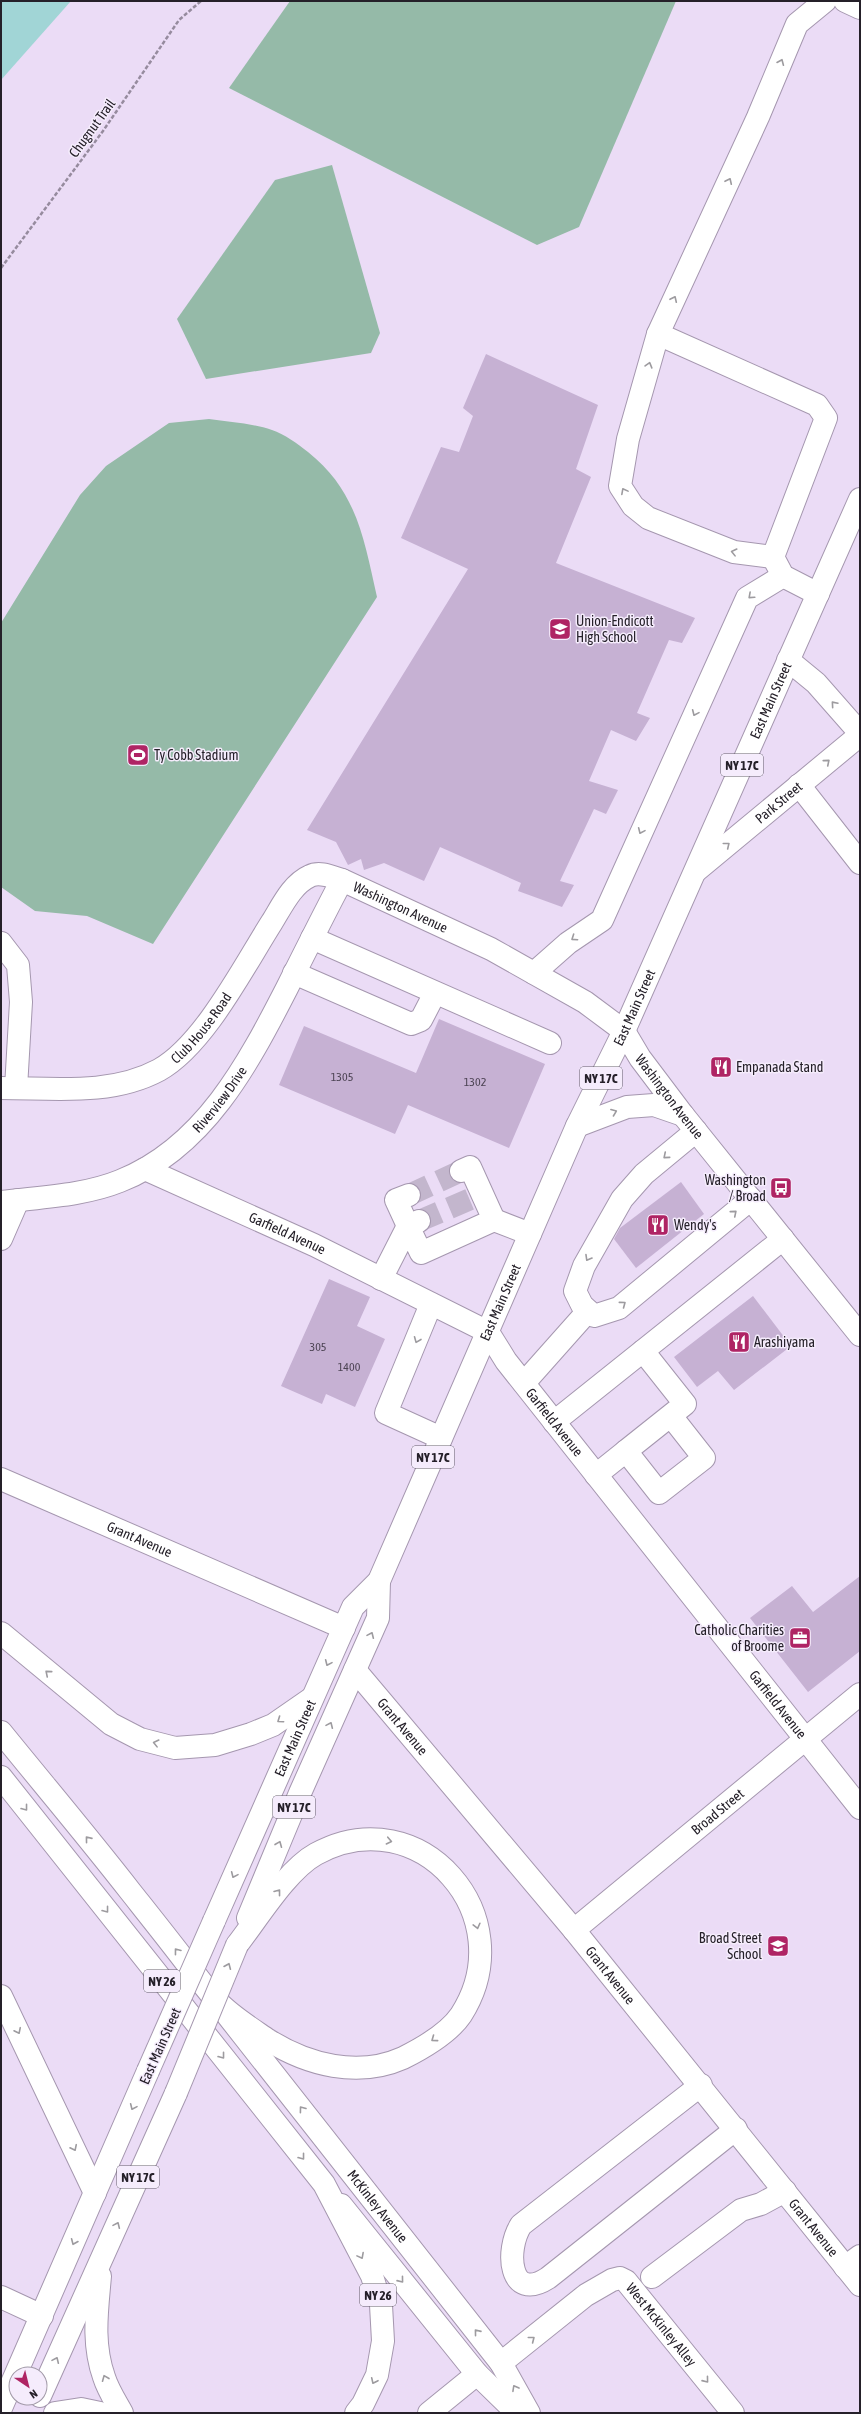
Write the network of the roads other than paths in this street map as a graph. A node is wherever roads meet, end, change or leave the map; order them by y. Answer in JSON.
{"nodes":[{"id":1,"x":825,"y":1,"type":"edge"},
{"id":2,"x":845,"y":1,"type":"edge"},
{"id":3,"x":860,"y":8,"type":"edge"},
{"id":4,"x":658,"y":334,"type":"junction"},
{"id":5,"x":860,"y":499,"type":"edge"},
{"id":6,"x":778,"y":567,"type":"junction"},
{"id":7,"x":818,"y":594,"type":"junction"},
{"id":8,"x":788,"y":660,"type":"junction"},
{"id":9,"x":860,"y":734,"type":"edge"},
{"id":10,"x":800,"y":785,"type":"junction"},
{"id":11,"x":860,"y":862,"type":"edge"},
{"id":12,"x":697,"y":870,"type":"junction"},
{"id":13,"x":342,"y":880,"type":"junction"},
{"id":14,"x":312,"y":938,"type":"junction"},
{"id":15,"x":1,"y":943,"type":"edge"},
{"id":16,"x":294,"y":973,"type":"junction"},
{"id":17,"x":534,"y":973,"type":"junction"},
{"id":18,"x":435,"y":992,"type":"junction"},
{"id":19,"x":624,"y":1031,"type":"junction"},
{"id":20,"x":10,"y":1042,"type":"edge"},
{"id":21,"x":550,"y":1043,"type":"dead end"},
{"id":22,"x":9,"y":1088,"type":"edge"},
{"id":23,"x":689,"y":1123,"type":"junction"},
{"id":24,"x":577,"y":1126,"type":"junction"},
{"id":25,"x":145,"y":1169,"type":"junction"},
{"id":26,"x":461,"y":1171,"type":"dead end"},
{"id":27,"x":409,"y":1195,"type":"tunnel mouth"},
{"id":28,"x":750,"y":1199,"type":"junction"},
{"id":29,"x":10,"y":1201,"type":"edge"},
{"id":30,"x":494,"y":1220,"type":"junction"},
{"id":31,"x":414,"y":1224,"type":"junction"},
{"id":32,"x":530,"y":1234,"type":"junction"},
{"id":33,"x":1,"y":1239,"type":"edge"},
{"id":34,"x":783,"y":1239,"type":"junction"},
{"id":35,"x":381,"y":1279,"type":"junction"},
{"id":36,"x":431,"y":1304,"type":"junction"},
{"id":37,"x":588,"y":1311,"type":"junction"},
{"id":38,"x":852,"y":1313,"type":"edge"},
{"id":39,"x":488,"y":1332,"type":"junction"},
{"id":40,"x":860,"y":1334,"type":"edge"},
{"id":41,"x":643,"y":1351,"type":"junction"},
{"id":42,"x":524,"y":1383,"type":"junction"},
{"id":43,"x":671,"y":1416,"type":"junction"},
{"id":44,"x":554,"y":1422,"type":"junction"},
{"id":45,"x":441,"y":1438,"type":"junction"},
{"id":46,"x":626,"y":1451,"type":"junction"},
{"id":47,"x":596,"y":1475,"type":"junction"},
{"id":48,"x":1,"y":1479,"type":"edge"},
{"id":49,"x":379,"y":1581,"type":"junction"},
{"id":50,"x":344,"y":1628,"type":"junction"},
{"id":51,"x":1,"y":1633,"type":"edge"},
{"id":52,"x":355,"y":1670,"type":"junction"},
{"id":53,"x":860,"y":1694,"type":"edge"},
{"id":54,"x":312,"y":1698,"type":"junction"},
{"id":55,"x":1,"y":1732,"type":"edge"},
{"id":56,"x":804,"y":1740,"type":"junction"},
{"id":57,"x":1,"y":1778,"type":"edge"},
{"id":58,"x":860,"y":1808,"type":"edge"},
{"id":59,"x":574,"y":1930,"type":"junction"},
{"id":60,"x":237,"y":1945,"type":"junction"},
{"id":61,"x":1,"y":1996,"type":"edge"},
{"id":62,"x":219,"y":2003,"type":"junction"},
{"id":63,"x":701,"y":2085,"type":"junction"},
{"id":64,"x":736,"y":2129,"type":"junction"},
{"id":65,"x":324,"y":2184,"type":"junction"},
{"id":66,"x":785,"y":2191,"type":"junction"},
{"id":67,"x":95,"y":2193,"type":"junction"},
{"id":68,"x":101,"y":2261,"type":"junction"},
{"id":69,"x":853,"y":2261,"type":"edge"},
{"id":70,"x":652,"y":2277,"type":"dead end"},
{"id":71,"x":860,"y":2285,"type":"edge"},
{"id":72,"x":1,"y":2297,"type":"edge"},
{"id":73,"x":42,"y":2316,"type":"junction"},
{"id":74,"x":501,"y":2363,"type":"junction"},
{"id":75,"x":477,"y":2374,"type":"junction"},
{"id":76,"x":48,"y":2379,"type":"edge"},
{"id":77,"x":1,"y":2408,"type":"edge"},
{"id":78,"x":54,"y":2413,"type":"edge"},
{"id":79,"x":100,"y":2413,"type":"edge"},
{"id":80,"x":122,"y":2413,"type":"edge"},
{"id":81,"x":356,"y":2413,"type":"edge"},
{"id":82,"x":428,"y":2413,"type":"edge"},
{"id":83,"x":517,"y":2413,"type":"edge"},
{"id":84,"x":529,"y":2413,"type":"edge"},
{"id":85,"x":733,"y":2413,"type":"edge"}],
"edges":[{"from":4,"to":1,"type":"street","one_way":true},
{"from":2,"to":3,"type":"street"},
{"from":6,"to":4,"type":"street","one_way":true},
{"from":4,"to":6,"type":"street"},
{"from":5,"to":7,"type":"street","name":"East Main Street","number":"NY 17C"},
{"from":6,"to":7,"type":"street"},
{"from":6,"to":17,"type":"street","one_way":true},
{"from":7,"to":8,"type":"street","name":"East Main Street","number":"NY 17C"},
{"from":9,"to":8,"type":"street","one_way":true},
{"from":8,"to":12,"type":"street","name":"East Main Street","number":"NY 17C"},
{"from":10,"to":9,"type":"street","name":"Park Street","one_way":true},
{"from":10,"to":11,"type":"street"},
{"from":12,"to":10,"type":"street","name":"Park Street","one_way":true},
{"from":12,"to":19,"type":"street","name":"East Main Street","number":"NY 17C"},
{"from":13,"to":14,"type":"street","name":"Riverview Drive"},
{"from":13,"to":17,"type":"street","name":"Washington Avenue"},
{"from":13,"to":22,"type":"street","name":"Club House Road"},
{"from":14,"to":16,"type":"street","name":"Riverview Drive"},
{"from":14,"to":18,"type":"street"},
{"from":15,"to":20,"type":"street"},
{"from":16,"to":18,"type":"street"},
{"from":16,"to":25,"type":"street","name":"Riverview Drive"},
{"from":17,"to":19,"type":"street","name":"Washington Avenue"},
{"from":18,"to":21,"type":"street"},
{"from":19,"to":23,"type":"street","name":"Washington Avenue"},
{"from":19,"to":24,"type":"street","name":"East Main Street","number":"NY 17C"},
{"from":20,"to":22,"type":"street"},
{"from":24,"to":23,"type":"street","one_way":true},
{"from":23,"to":28,"type":"street","name":"Washington Avenue"},
{"from":23,"to":37,"type":"street","one_way":true},
{"from":24,"to":32,"type":"street","name":"East Main Street","number":"NY 17C"},
{"from":25,"to":29,"type":"street","name":"Riverview Drive"},
{"from":25,"to":35,"type":"street","name":"Garfield Avenue"},
{"from":26,"to":30,"type":"street"},
{"from":27,"to":31,"type":"street"},
{"from":28,"to":34,"type":"street","name":"Washington Avenue"},
{"from":37,"to":28,"type":"street","one_way":true},
{"from":29,"to":33,"type":"street"},
{"from":30,"to":31,"type":"street"},
{"from":30,"to":32,"type":"street"},
{"from":31,"to":35,"type":"street"},
{"from":32,"to":39,"type":"street","name":"East Main Street","number":"NY 17C"},
{"from":34,"to":38,"type":"street","name":"Washington Avenue"},
{"from":34,"to":41,"type":"street"},
{"from":35,"to":36,"type":"street","name":"Garfield Avenue"},
{"from":36,"to":39,"type":"street","name":"Garfield Avenue"},
{"from":36,"to":45,"type":"street","one_way":true},
{"from":37,"to":42,"type":"street"},
{"from":38,"to":40,"type":"street","name":"Washington Avenue"},
{"from":39,"to":42,"type":"street","name":"Garfield Avenue"},
{"from":39,"to":45,"type":"street","name":"East Main Street","number":"NY 17C"},
{"from":41,"to":43,"type":"street"},
{"from":41,"to":44,"type":"street"},
{"from":42,"to":44,"type":"street","name":"Garfield Avenue"},
{"from":43,"to":46,"type":"street"},
{"from":43,"to":46,"type":"street"},
{"from":44,"to":47,"type":"street","name":"Garfield Avenue"},
{"from":45,"to":49,"type":"street","name":"East Main Street","number":"NY 17C"},
{"from":46,"to":47,"type":"street"},
{"from":47,"to":56,"type":"street","name":"Garfield Avenue"},
{"from":48,"to":50,"type":"street","name":"Grant Avenue"},
{"from":49,"to":50,"type":"street","name":"East Main Street","number":"NY 17C"},
{"from":52,"to":49,"type":"street","name":"East Main Street","number":"NY 17C","one_way":true},
{"from":50,"to":54,"type":"street","name":"East Main Street","number":"NY 17C","one_way":true},
{"from":54,"to":51,"type":"street","one_way":true},
{"from":52,"to":59,"type":"street","name":"Grant Avenue"},
{"from":60,"to":52,"type":"street","name":"East Main Street","number":"NY 17C","one_way":true},
{"from":53,"to":56,"type":"street","name":"Broad Street"},
{"from":54,"to":67,"type":"street","name":"East Main Street","number":"NY 17C","one_way":true,"bridge":true},
{"from":62,"to":55,"type":"street","one_way":true},
{"from":56,"to":58,"type":"street","name":"Garfield Avenue"},
{"from":56,"to":59,"type":"street","name":"Broad Street"},
{"from":57,"to":65,"type":"street","number":"NY 26","one_way":true},
{"from":59,"to":63,"type":"street","name":"Grant Avenue"},
{"from":60,"to":62,"type":"street","one_way":true},
{"from":68,"to":60,"type":"street","name":"East Main Street","number":"NY 17C","one_way":true,"bridge":true},
{"from":61,"to":67,"type":"street","one_way":true},
{"from":74,"to":62,"type":"street","name":"McKinley Avenue","one_way":true},
{"from":63,"to":64,"type":"street","name":"Grant Avenue"},
{"from":63,"to":64,"type":"street"},
{"from":64,"to":66,"type":"street","name":"Grant Avenue"},
{"from":65,"to":75,"type":"street","name":"McKinley Avenue","one_way":true},
{"from":65,"to":81,"type":"street","number":"NY 26","one_way":true},
{"from":66,"to":69,"type":"street","name":"Grant Avenue"},
{"from":66,"to":70,"type":"street"},
{"from":67,"to":73,"type":"street","name":"East Main Street","number":"NY 17C","one_way":true},
{"from":76,"to":68,"type":"street","name":"East Main Street","number":"NY 17C","one_way":true},
{"from":80,"to":68,"type":"street","one_way":true},
{"from":69,"to":71,"type":"street","name":"Grant Avenue"},
{"from":72,"to":73,"type":"street"},
{"from":73,"to":77,"type":"street","name":"East Main Street","number":"NY 17C"},
{"from":84,"to":74,"type":"street","name":"McKinley Avenue","one_way":true},
{"from":74,"to":85,"type":"street","name":"West McKinley Alley","one_way":true},
{"from":75,"to":82,"type":"street"},
{"from":75,"to":83,"type":"street","name":"McKinley Avenue"},
{"from":78,"to":79,"type":"street"}]}
